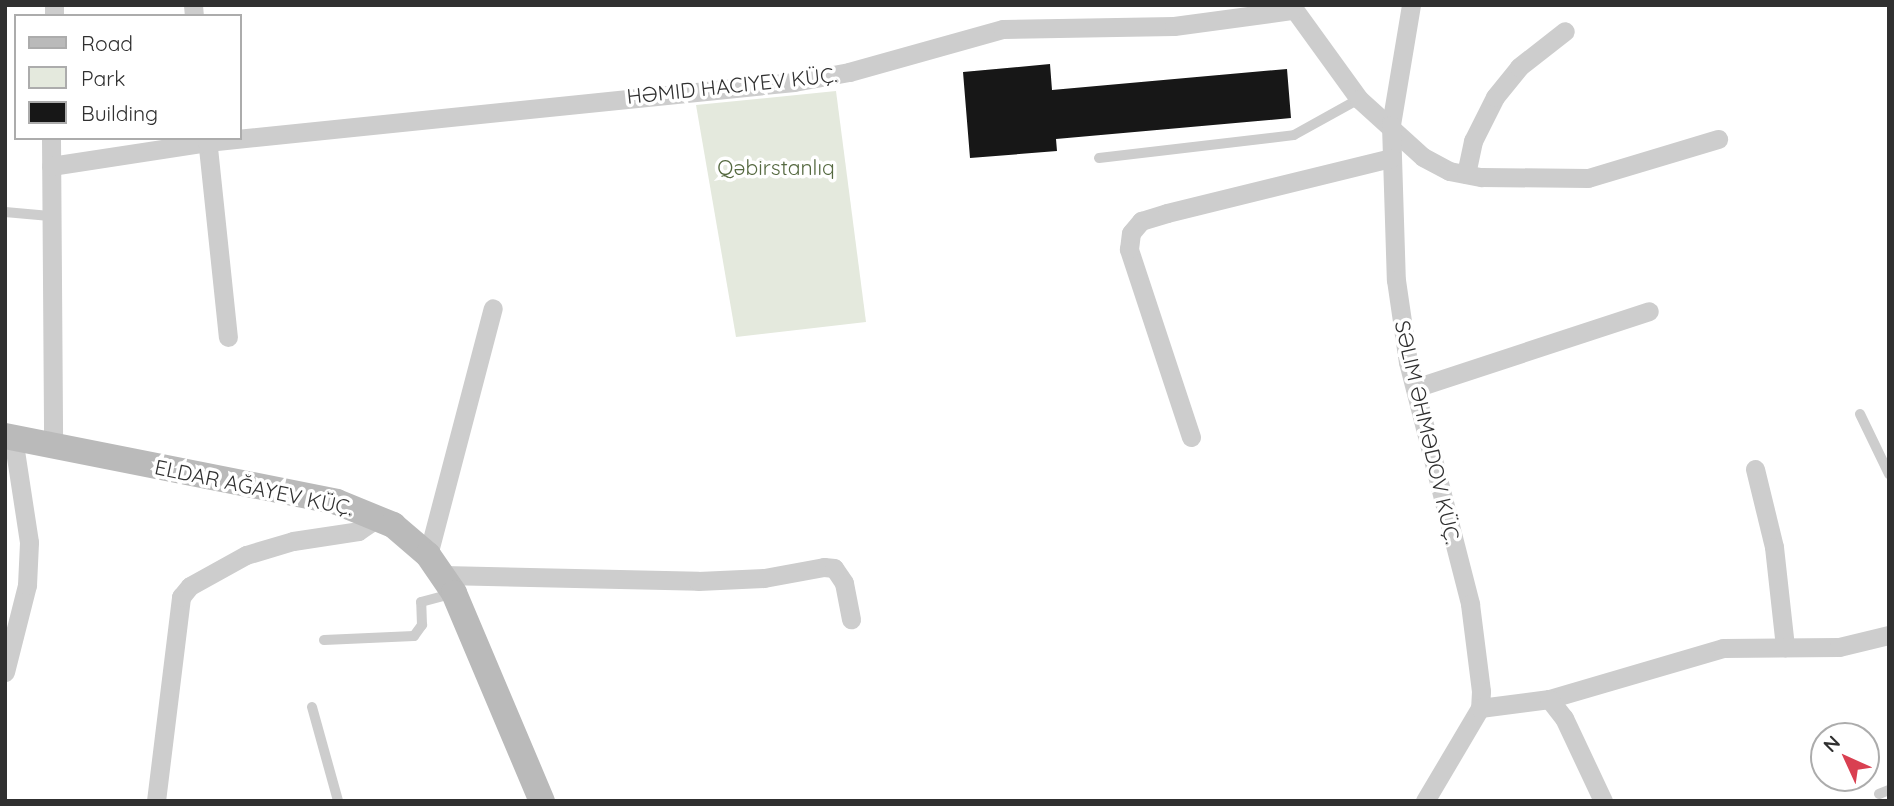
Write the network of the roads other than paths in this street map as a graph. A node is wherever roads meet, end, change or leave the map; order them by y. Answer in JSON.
{"nodes":[{"id":1,"x":1411,"y":5,"type":"edge"},
{"id":2,"x":1292,"y":8,"type":"edge"},
{"id":3,"x":1565,"y":31,"type":"dead end"},
{"id":4,"x":1359,"y":99,"type":"junction"},
{"id":5,"x":1391,"y":125,"type":"junction"},
{"id":6,"x":242,"y":137,"type":"edge"},
{"id":7,"x":1718,"y":138,"type":"dead end"},
{"id":8,"x":51,"y":140,"type":"edge"},
{"id":9,"x":207,"y":140,"type":"edge"},
{"id":10,"x":1099,"y":158,"type":"dead end"},
{"id":11,"x":1391,"y":158,"type":"junction"},
{"id":12,"x":51,"y":166,"type":"junction"},
{"id":13,"x":1466,"y":174,"type":"junction"},
{"id":14,"x":5,"y":212,"type":"edge"},
{"id":15,"x":50,"y":216,"type":"junction"},
{"id":16,"x":494,"y":307,"type":"dead end"},
{"id":17,"x":1649,"y":311,"type":"dead end"},
{"id":18,"x":228,"y":337,"type":"dead end"},
{"id":19,"x":1415,"y":388,"type":"junction"},
{"id":20,"x":1860,"y":414,"type":"dead end"},
{"id":21,"x":9,"y":437,"type":"edge"},
{"id":22,"x":1191,"y":437,"type":"dead end"},
{"id":23,"x":53,"y":446,"type":"junction"},
{"id":24,"x":1755,"y":469,"type":"dead end"},
{"id":25,"x":1889,"y":474,"type":"edge"},
{"id":26,"x":379,"y":517,"type":"junction"},
{"id":27,"x":442,"y":575,"type":"junction"},
{"id":28,"x":851,"y":619,"type":"dead end"},
{"id":29,"x":11,"y":631,"type":"edge"},
{"id":30,"x":1889,"y":635,"type":"edge"},
{"id":31,"x":324,"y":640,"type":"dead end"},
{"id":32,"x":1785,"y":647,"type":"junction"},
{"id":33,"x":5,"y":672,"type":"edge"},
{"id":34,"x":1549,"y":699,"type":"junction"},
{"id":35,"x":312,"y":707,"type":"dead end"},
{"id":36,"x":1480,"y":708,"type":"junction"},
{"id":37,"x":156,"y":801,"type":"edge"},
{"id":38,"x":338,"y":801,"type":"edge"},
{"id":39,"x":542,"y":801,"type":"edge"},
{"id":40,"x":1425,"y":801,"type":"edge"},
{"id":41,"x":1603,"y":801,"type":"edge"}],
"edges":[{"from":1,"to":5,"type":"street","name":"SƏLIM ƏHMƏDOV KÜÇ."},
{"from":2,"to":4,"type":"street"},
{"from":2,"to":6,"type":"street"},
{"from":3,"to":13,"type":"street"},
{"from":4,"to":5,"type":"street"},
{"from":4,"to":10,"type":"lane"},
{"from":5,"to":11,"type":"street","name":"SƏLIM ƏHMƏDOV KÜÇ."},
{"from":5,"to":13,"type":"street"},
{"from":7,"to":13,"type":"street"},
{"from":8,"to":12,"type":"street"},
{"from":9,"to":12,"type":"street"},
{"from":9,"to":18,"type":"street"},
{"from":11,"to":19,"type":"street","name":"SƏLIM ƏHMƏDOV KÜÇ."},
{"from":11,"to":22,"type":"street"},
{"from":12,"to":15,"type":"street"},
{"from":14,"to":15,"type":"lane"},
{"from":15,"to":23,"type":"street"},
{"from":16,"to":27,"type":"street"},
{"from":17,"to":19,"type":"street"},
{"from":19,"to":36,"type":"street","name":"SƏLIM ƏHMƏDOV KÜÇ."},
{"from":20,"to":25,"type":"lane"},
{"from":21,"to":23,"type":"main road","name":"ELDAR AĞAYEV KÜÇ."},
{"from":21,"to":29,"type":"street"},
{"from":23,"to":26,"type":"main road","name":"ELDAR AĞAYEV KÜÇ."},
{"from":24,"to":32,"type":"street"},
{"from":26,"to":27,"type":"main road","name":"ELDAR AĞAYEV KÜÇ."},
{"from":26,"to":37,"type":"street"},
{"from":27,"to":28,"type":"street"},
{"from":27,"to":31,"type":"lane"},
{"from":27,"to":39,"type":"main road","name":"ELDAR AĞAYEV KÜÇ."},
{"from":29,"to":33,"type":"street"},
{"from":30,"to":32,"type":"street"},
{"from":32,"to":34,"type":"street"},
{"from":34,"to":36,"type":"street"},
{"from":34,"to":41,"type":"street"},
{"from":35,"to":38,"type":"lane"},
{"from":36,"to":40,"type":"street"}]}
